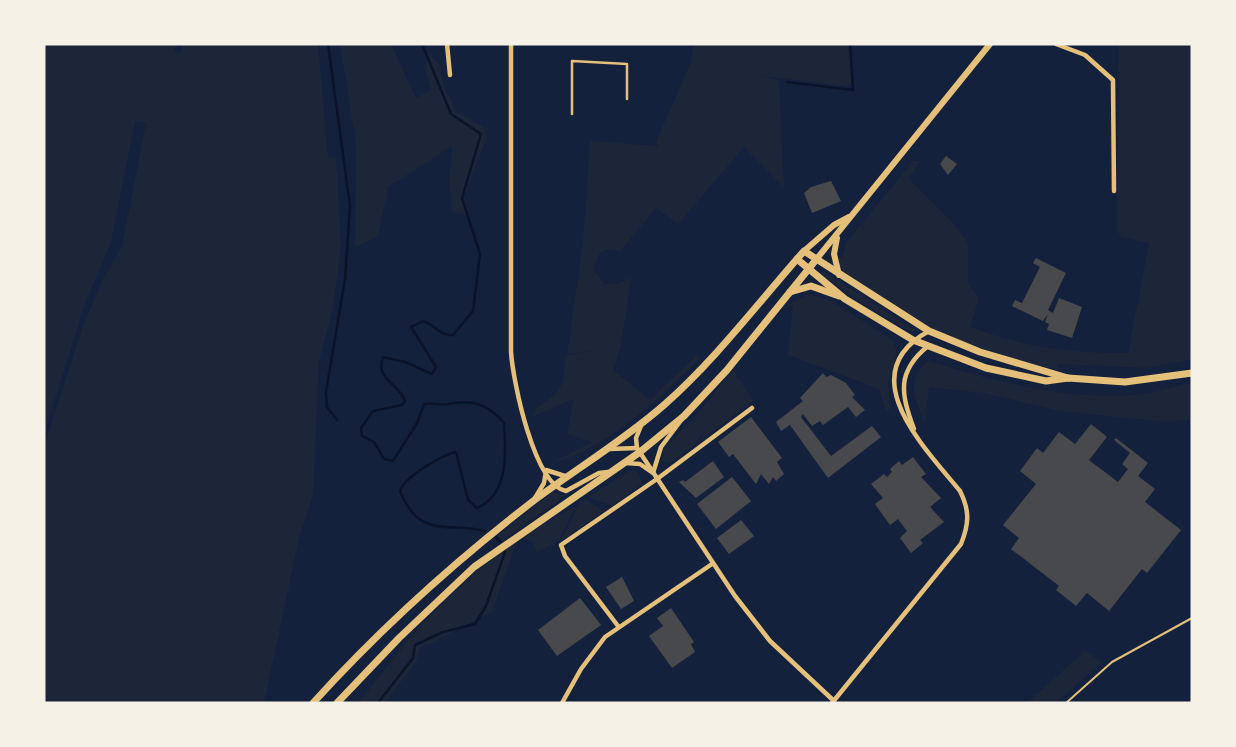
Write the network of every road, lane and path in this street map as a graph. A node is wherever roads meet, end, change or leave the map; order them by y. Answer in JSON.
{"nodes":[{"id":1,"x":447,"y":44,"type":"edge"},
{"id":2,"x":511,"y":44,"type":"edge"},
{"id":3,"x":990,"y":44,"type":"edge"},
{"id":4,"x":1056,"y":44,"type":"edge"},
{"id":5,"x":450,"y":75,"type":"dead end"},
{"id":6,"x":627,"y":99,"type":"dead end"},
{"id":7,"x":572,"y":114,"type":"dead end"},
{"id":8,"x":1114,"y":191,"type":"dead end"},
{"id":9,"x":850,"y":216,"type":"junction"},
{"id":10,"x":838,"y":236,"type":"junction"},
{"id":11,"x":804,"y":251,"type":"junction"},
{"id":12,"x":797,"y":259,"type":"junction"},
{"id":13,"x":815,"y":261,"type":"junction"},
{"id":14,"x":808,"y":267,"type":"junction"},
{"id":15,"x":840,"y":277,"type":"junction"},
{"id":16,"x":783,"y":297,"type":"junction"},
{"id":17,"x":845,"y":299,"type":"junction"},
{"id":18,"x":929,"y":331,"type":"junction"},
{"id":19,"x":913,"y":340,"type":"junction"},
{"id":20,"x":928,"y":346,"type":"junction"},
{"id":21,"x":1192,"y":373,"type":"edge"},
{"id":22,"x":1068,"y":378,"type":"junction"},
{"id":23,"x":752,"y":408,"type":"dead end"},
{"id":24,"x":684,"y":416,"type":"junction"},
{"id":25,"x":642,"y":423,"type":"junction"},
{"id":26,"x":915,"y":432,"type":"junction"},
{"id":27,"x":608,"y":449,"type":"junction"},
{"id":28,"x":639,"y":450,"type":"junction"},
{"id":29,"x":625,"y":463,"type":"junction"},
{"id":30,"x":546,"y":470,"type":"junction"},
{"id":31,"x":610,"y":472,"type":"junction"},
{"id":32,"x":653,"y":473,"type":"junction"},
{"id":33,"x":568,"y":477,"type":"junction"},
{"id":34,"x":657,"y":479,"type":"junction"},
{"id":35,"x":555,"y":485,"type":"junction"},
{"id":36,"x":532,"y":502,"type":"junction"},
{"id":37,"x":712,"y":564,"type":"junction"},
{"id":38,"x":1192,"y":618,"type":"edge"},
{"id":39,"x":618,"y":626,"type":"junction"},
{"id":40,"x":833,"y":702,"type":"edge"},
{"id":41,"x":313,"y":703,"type":"edge"},
{"id":42,"x":337,"y":703,"type":"edge"},
{"id":43,"x":562,"y":703,"type":"edge"},
{"id":44,"x":1066,"y":703,"type":"edge"}],
"edges":[{"from":1,"to":5,"type":"street"},
{"from":2,"to":30,"type":"street"},
{"from":3,"to":9,"type":"main road"},
{"from":4,"to":8,"type":"street"},
{"from":6,"to":7,"type":"lane"},
{"from":9,"to":10,"type":"main road"},
{"from":9,"to":11,"type":"main road"},
{"from":10,"to":13,"type":"main road"},
{"from":10,"to":15,"type":"main road"},
{"from":11,"to":12,"type":"main road"},
{"from":11,"to":13,"type":"main road"},
{"from":12,"to":14,"type":"main road"},
{"from":12,"to":25,"type":"main road"},
{"from":13,"to":14,"type":"main road"},
{"from":13,"to":15,"type":"main road"},
{"from":14,"to":16,"type":"main road"},
{"from":14,"to":17,"type":"main road"},
{"from":15,"to":18,"type":"main road"},
{"from":16,"to":17,"type":"main road"},
{"from":16,"to":24,"type":"main road"},
{"from":17,"to":19,"type":"main road"},
{"from":18,"to":19,"type":"street"},
{"from":18,"to":22,"type":"main road"},
{"from":19,"to":20,"type":"main road"},
{"from":19,"to":26,"type":"street"},
{"from":20,"to":22,"type":"main road"},
{"from":20,"to":26,"type":"street"},
{"from":21,"to":22,"type":"main road"},
{"from":23,"to":34,"type":"street"},
{"from":24,"to":28,"type":"main road"},
{"from":24,"to":32,"type":"street"},
{"from":25,"to":27,"type":"main road"},
{"from":25,"to":28,"type":"street"},
{"from":26,"to":40,"type":"street"},
{"from":27,"to":28,"type":"street"},
{"from":27,"to":33,"type":"main road"},
{"from":28,"to":29,"type":"main road"},
{"from":28,"to":32,"type":"street"},
{"from":29,"to":31,"type":"main road"},
{"from":29,"to":32,"type":"street"},
{"from":30,"to":33,"type":"street"},
{"from":30,"to":35,"type":"street"},
{"from":30,"to":36,"type":"street"},
{"from":31,"to":35,"type":"street"},
{"from":31,"to":42,"type":"main road"},
{"from":32,"to":34,"type":"street"},
{"from":33,"to":35,"type":"main road"},
{"from":34,"to":37,"type":"street"},
{"from":34,"to":39,"type":"street"},
{"from":35,"to":36,"type":"main road"},
{"from":36,"to":41,"type":"main road"},
{"from":37,"to":39,"type":"street"},
{"from":37,"to":40,"type":"street"},
{"from":38,"to":44,"type":"path"},
{"from":39,"to":43,"type":"street"}]}
